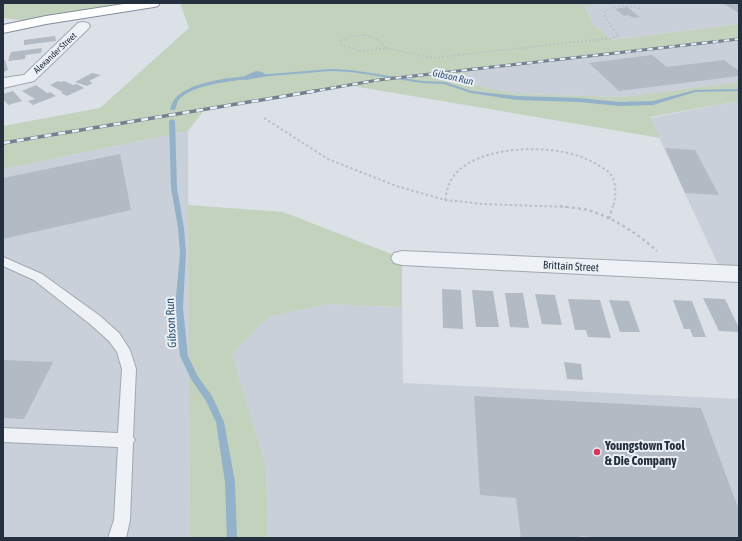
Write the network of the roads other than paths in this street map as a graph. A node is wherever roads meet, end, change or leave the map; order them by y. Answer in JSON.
{"nodes":[{"id":1,"x":154,"y":3,"type":"edge"},
{"id":2,"x":83,"y":26,"type":"dead end"},
{"id":3,"x":3,"y":30,"type":"edge"},
{"id":4,"x":3,"y":83,"type":"edge"},
{"id":5,"x":402,"y":258,"type":"dead end"},
{"id":6,"x":3,"y":261,"type":"edge"},
{"id":7,"x":739,"y":274,"type":"edge"},
{"id":8,"x":3,"y":435,"type":"edge"},
{"id":9,"x":126,"y":440,"type":"junction"},
{"id":10,"x":117,"y":538,"type":"edge"}],
"edges":[{"from":1,"to":3,"type":"highway"},
{"from":2,"to":4,"type":"street","name":"Alexander Street"},
{"from":5,"to":7,"type":"street","name":"Brittain Street"},
{"from":6,"to":9,"type":"lane"},
{"from":8,"to":9,"type":"lane"},
{"from":9,"to":10,"type":"lane"}]}
